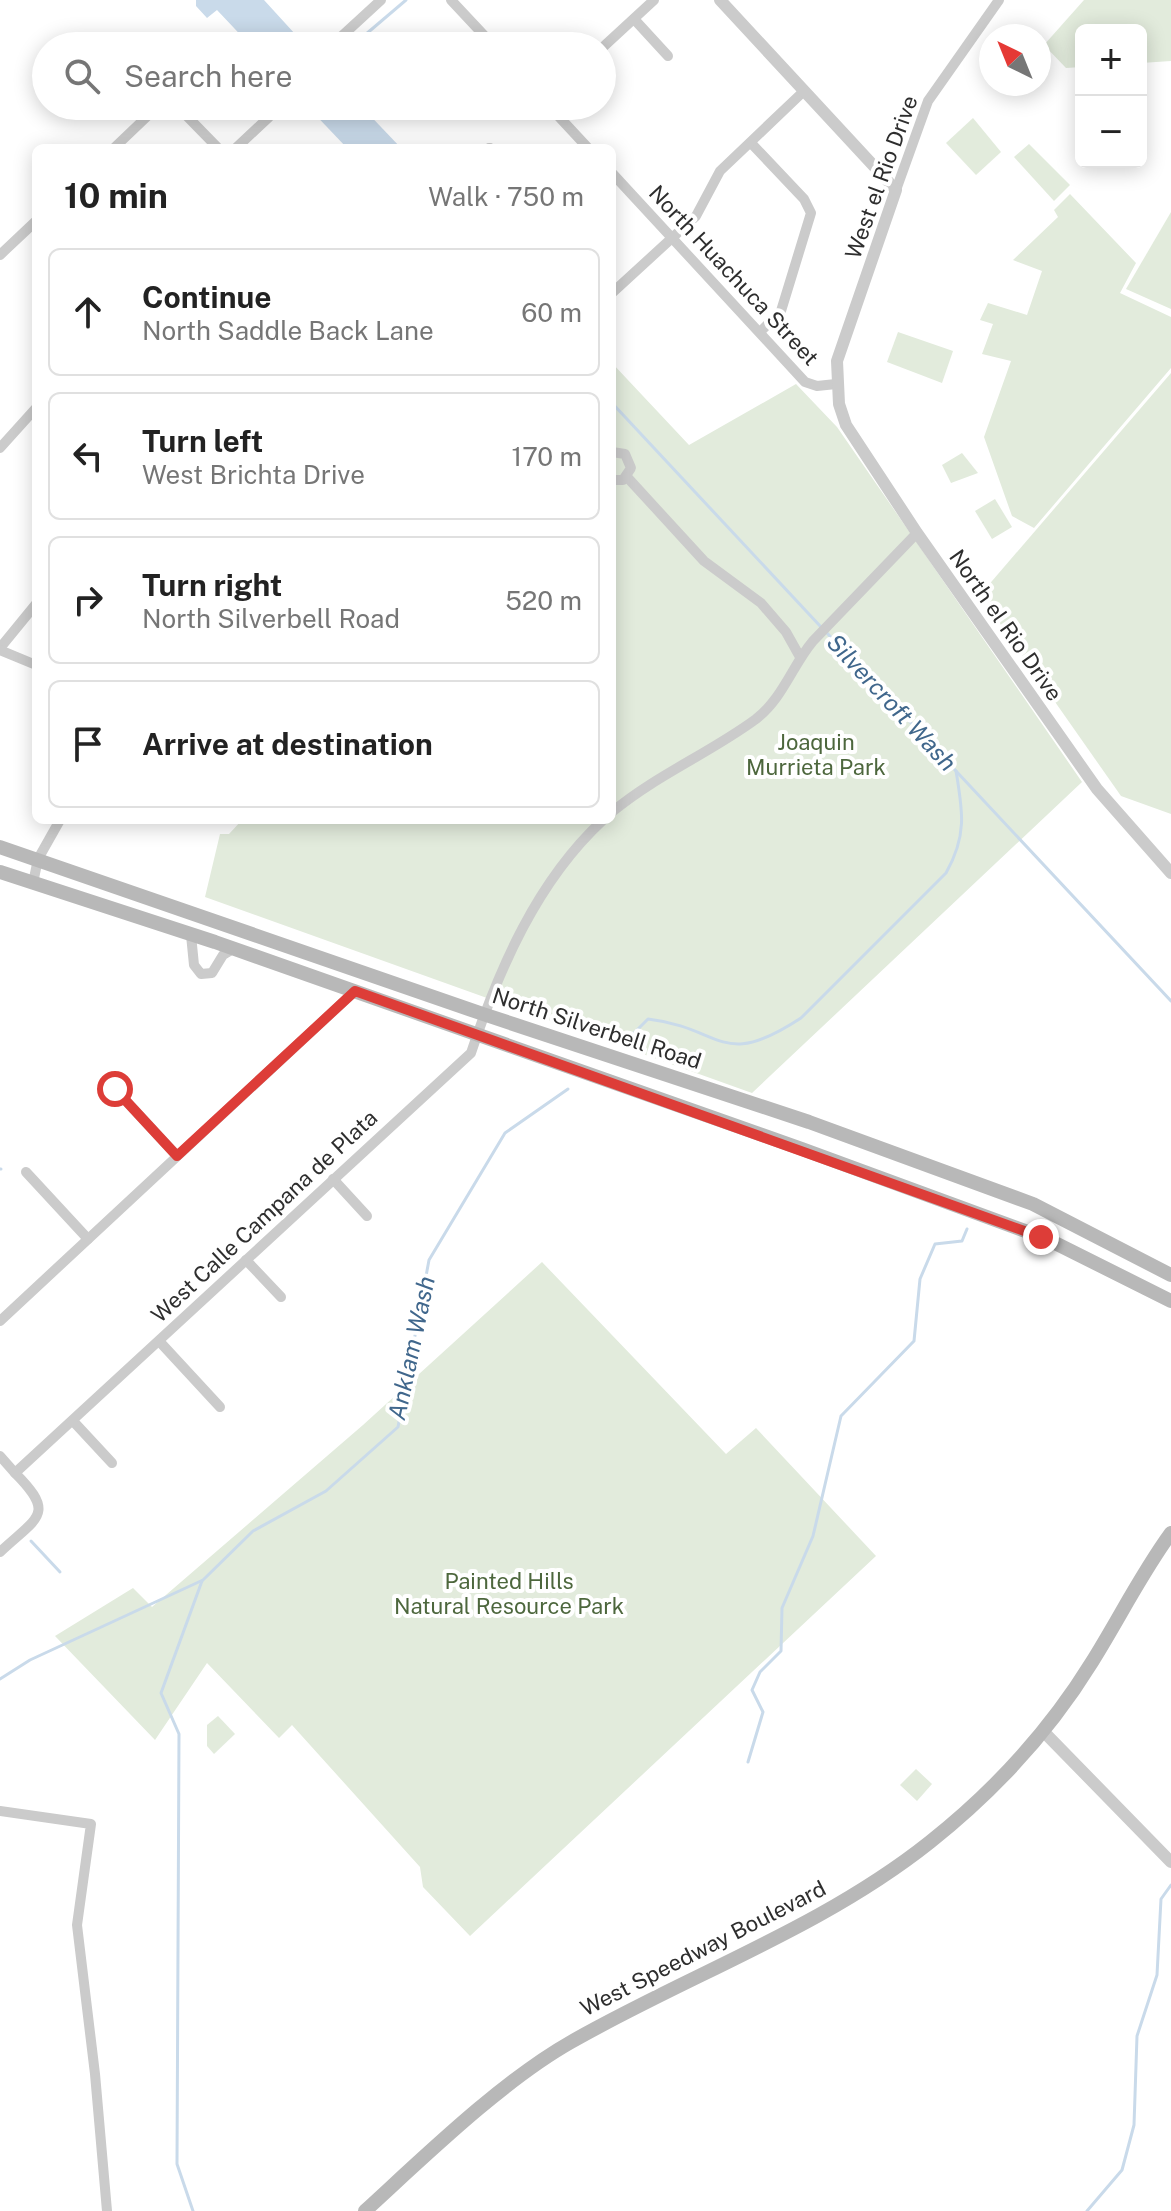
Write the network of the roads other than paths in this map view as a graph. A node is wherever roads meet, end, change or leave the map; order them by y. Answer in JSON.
{"nodes":[{"id":1,"x":381,"y":0,"type":"edge"},
{"id":2,"x":451,"y":0,"type":"edge"},
{"id":3,"x":654,"y":0,"type":"edge"},
{"id":4,"x":720,"y":0,"type":"edge"},
{"id":5,"x":999,"y":0,"type":"edge"},
{"id":6,"x":634,"y":19,"type":"junction"},
{"id":7,"x":346,"y":32,"type":"edge"},
{"id":8,"x":481,"y":32,"type":"edge"},
{"id":9,"x":616,"y":35,"type":"edge"},
{"id":10,"x":668,"y":56,"type":"dead end"},
{"id":11,"x":804,"y":91,"type":"junction"},
{"id":12,"x":143,"y":120,"type":"edge"},
{"id":13,"x":191,"y":120,"type":"edge"},
{"id":14,"x":266,"y":120,"type":"edge"},
{"id":15,"x":562,"y":120,"type":"edge"},
{"id":16,"x":751,"y":143,"type":"junction"},
{"id":17,"x":118,"y":144,"type":"edge"},
{"id":18,"x":214,"y":144,"type":"edge"},
{"id":19,"x":240,"y":144,"type":"edge"},
{"id":20,"x":584,"y":144,"type":"edge"},
{"id":21,"x":616,"y":177,"type":"edge"},
{"id":22,"x":896,"y":190,"type":"junction"},
{"id":23,"x":32,"y":225,"type":"edge"},
{"id":24,"x":673,"y":239,"type":"junction"},
{"id":25,"x":0,"y":255,"type":"edge"},
{"id":26,"x":616,"y":283,"type":"edge"},
{"id":27,"x":760,"y":332,"type":"junction"},
{"id":28,"x":836,"y":384,"type":"junction"},
{"id":29,"x":32,"y":412,"type":"edge"},
{"id":30,"x":0,"y":448,"type":"edge"},
{"id":31,"x":616,"y":452,"type":"edge"},
{"id":32,"x":627,"y":477,"type":"junction"},
{"id":33,"x":616,"y":479,"type":"edge"},
{"id":34,"x":917,"y":533,"type":"junction"},
{"id":35,"x":32,"y":609,"type":"edge"},
{"id":36,"x":0,"y":649,"type":"edge"},
{"id":37,"x":800,"y":657,"type":"junction"},
{"id":38,"x":32,"y":663,"type":"edge"},
{"id":39,"x":616,"y":809,"type":"edge"},
{"id":40,"x":58,"y":824,"type":"edge"},
{"id":41,"x":599,"y":824,"type":"edge"},
{"id":42,"x":0,"y":847,"type":"edge"},
{"id":43,"x":38,"y":859,"type":"junction"},
{"id":44,"x":0,"y":872,"type":"edge"},
{"id":45,"x":1171,"y":873,"type":"edge"},
{"id":46,"x":33,"y":883,"type":"junction"},
{"id":47,"x":191,"y":935,"type":"junction"},
{"id":48,"x":233,"y":949,"type":"junction"},
{"id":49,"x":364,"y":972,"type":"junction"},
{"id":50,"x":355,"y":991,"type":"junction"},
{"id":51,"x":483,"y":1014,"type":"junction"},
{"id":52,"x":476,"y":1036,"type":"junction"},
{"id":53,"x":115,"y":1089,"type":"dead end"},
{"id":54,"x":177,"y":1156,"type":"junction"},
{"id":55,"x":26,"y":1172,"type":"dead end"},
{"id":56,"x":333,"y":1179,"type":"junction"},
{"id":57,"x":367,"y":1216,"type":"dead end"},
{"id":58,"x":88,"y":1239,"type":"junction"},
{"id":59,"x":246,"y":1260,"type":"junction"},
{"id":60,"x":1171,"y":1275,"type":"edge"},
{"id":61,"x":281,"y":1297,"type":"dead end"},
{"id":62,"x":1171,"y":1301,"type":"edge"},
{"id":63,"x":0,"y":1321,"type":"edge"},
{"id":64,"x":159,"y":1341,"type":"junction"},
{"id":65,"x":220,"y":1407,"type":"dead end"},
{"id":66,"x":73,"y":1421,"type":"junction"},
{"id":67,"x":0,"y":1456,"type":"edge"},
{"id":68,"x":112,"y":1463,"type":"dead end"},
{"id":69,"x":15,"y":1473,"type":"junction"},
{"id":70,"x":1171,"y":1533,"type":"edge"},
{"id":71,"x":1171,"y":1540,"type":"edge"},
{"id":72,"x":0,"y":1552,"type":"edge"},
{"id":73,"x":1156,"y":1553,"type":"junction"},
{"id":74,"x":1043,"y":1731,"type":"junction"},
{"id":75,"x":0,"y":1811,"type":"edge"},
{"id":76,"x":1171,"y":1862,"type":"edge"},
{"id":77,"x":107,"y":2211,"type":"edge"},
{"id":78,"x":365,"y":2211,"type":"edge"}],
"edges":[{"from":1,"to":7,"type":"street"},
{"from":2,"to":8,"type":"street"},
{"from":3,"to":6,"type":"street"},
{"from":4,"to":11,"type":"street"},
{"from":5,"to":22,"type":"street","name":"West el Rio Drive"},
{"from":6,"to":9,"type":"street"},
{"from":6,"to":10,"type":"street"},
{"from":11,"to":16,"type":"street"},
{"from":11,"to":22,"type":"street"},
{"from":12,"to":17,"type":"street"},
{"from":13,"to":18,"type":"street"},
{"from":14,"to":19,"type":"street"},
{"from":15,"to":20,"type":"street"},
{"from":16,"to":24,"type":"street"},
{"from":16,"to":27,"type":"street"},
{"from":21,"to":24,"type":"street","name":"North Huachuca Street"},
{"from":22,"to":28,"type":"street","name":"West el Rio Drive"},
{"from":23,"to":25,"type":"street"},
{"from":24,"to":26,"type":"street"},
{"from":24,"to":27,"type":"street","name":"North Huachuca Street"},
{"from":27,"to":28,"type":"street","name":"North Huachuca Street"},
{"from":28,"to":34,"type":"street","name":"North el Rio Drive"},
{"from":29,"to":30,"type":"street"},
{"from":31,"to":32,"type":"street"},
{"from":32,"to":33,"type":"street"},
{"from":32,"to":37,"type":"street"},
{"from":34,"to":37,"type":"street"},
{"from":34,"to":45,"type":"street","name":"North el Rio Drive"},
{"from":35,"to":36,"type":"street"},
{"from":36,"to":38,"type":"street"},
{"from":37,"to":39,"type":"street"},
{"from":40,"to":43,"type":"street"},
{"from":41,"to":51,"type":"street","name":"West Calle Campana de Plata"},
{"from":42,"to":43,"type":"main road","name":"North Silverbell Road"},
{"from":43,"to":46,"type":"street"},
{"from":43,"to":49,"type":"main road","name":"North Silverbell Road"},
{"from":44,"to":46,"type":"main road","name":"North Silverbell Road"},
{"from":46,"to":47,"type":"main road","name":"North Silverbell Road"},
{"from":47,"to":48,"type":"main road","name":"North Silverbell Road"},
{"from":47,"to":48,"type":"street"},
{"from":48,"to":50,"type":"main road","name":"North Silverbell Road"},
{"from":49,"to":50,"type":"main road"},
{"from":49,"to":51,"type":"main road","name":"North Silverbell Road"},
{"from":50,"to":52,"type":"main road","name":"North Silverbell Road"},
{"from":50,"to":54,"type":"street"},
{"from":51,"to":52,"type":"street","name":"West Calle Campana de Plata"},
{"from":51,"to":60,"type":"main road","name":"North Silverbell Road"},
{"from":52,"to":56,"type":"street","name":"West Calle Campana de Plata"},
{"from":52,"to":62,"type":"main road","name":"North Silverbell Road"},
{"from":53,"to":54,"type":"street"},
{"from":54,"to":58,"type":"street"},
{"from":55,"to":58,"type":"street"},
{"from":56,"to":57,"type":"street"},
{"from":56,"to":59,"type":"street","name":"West Calle Campana de Plata"},
{"from":58,"to":63,"type":"street"},
{"from":59,"to":61,"type":"street"},
{"from":59,"to":64,"type":"street","name":"West Calle Campana de Plata"},
{"from":64,"to":65,"type":"street"},
{"from":64,"to":66,"type":"street","name":"West Calle Campana de Plata"},
{"from":66,"to":68,"type":"street"},
{"from":66,"to":69,"type":"street","name":"West Calle Campana de Plata"},
{"from":67,"to":69,"type":"street"},
{"from":69,"to":72,"type":"street"},
{"from":70,"to":73,"type":"main road","name":"West Speedway Boulevard"},
{"from":71,"to":73,"type":"main road","name":"West Speedway Boulevard"},
{"from":73,"to":74,"type":"main road","name":"West Speedway Boulevard"},
{"from":74,"to":76,"type":"street"},
{"from":74,"to":78,"type":"main road","name":"West Speedway Boulevard"},
{"from":75,"to":77,"type":"street"}]}
